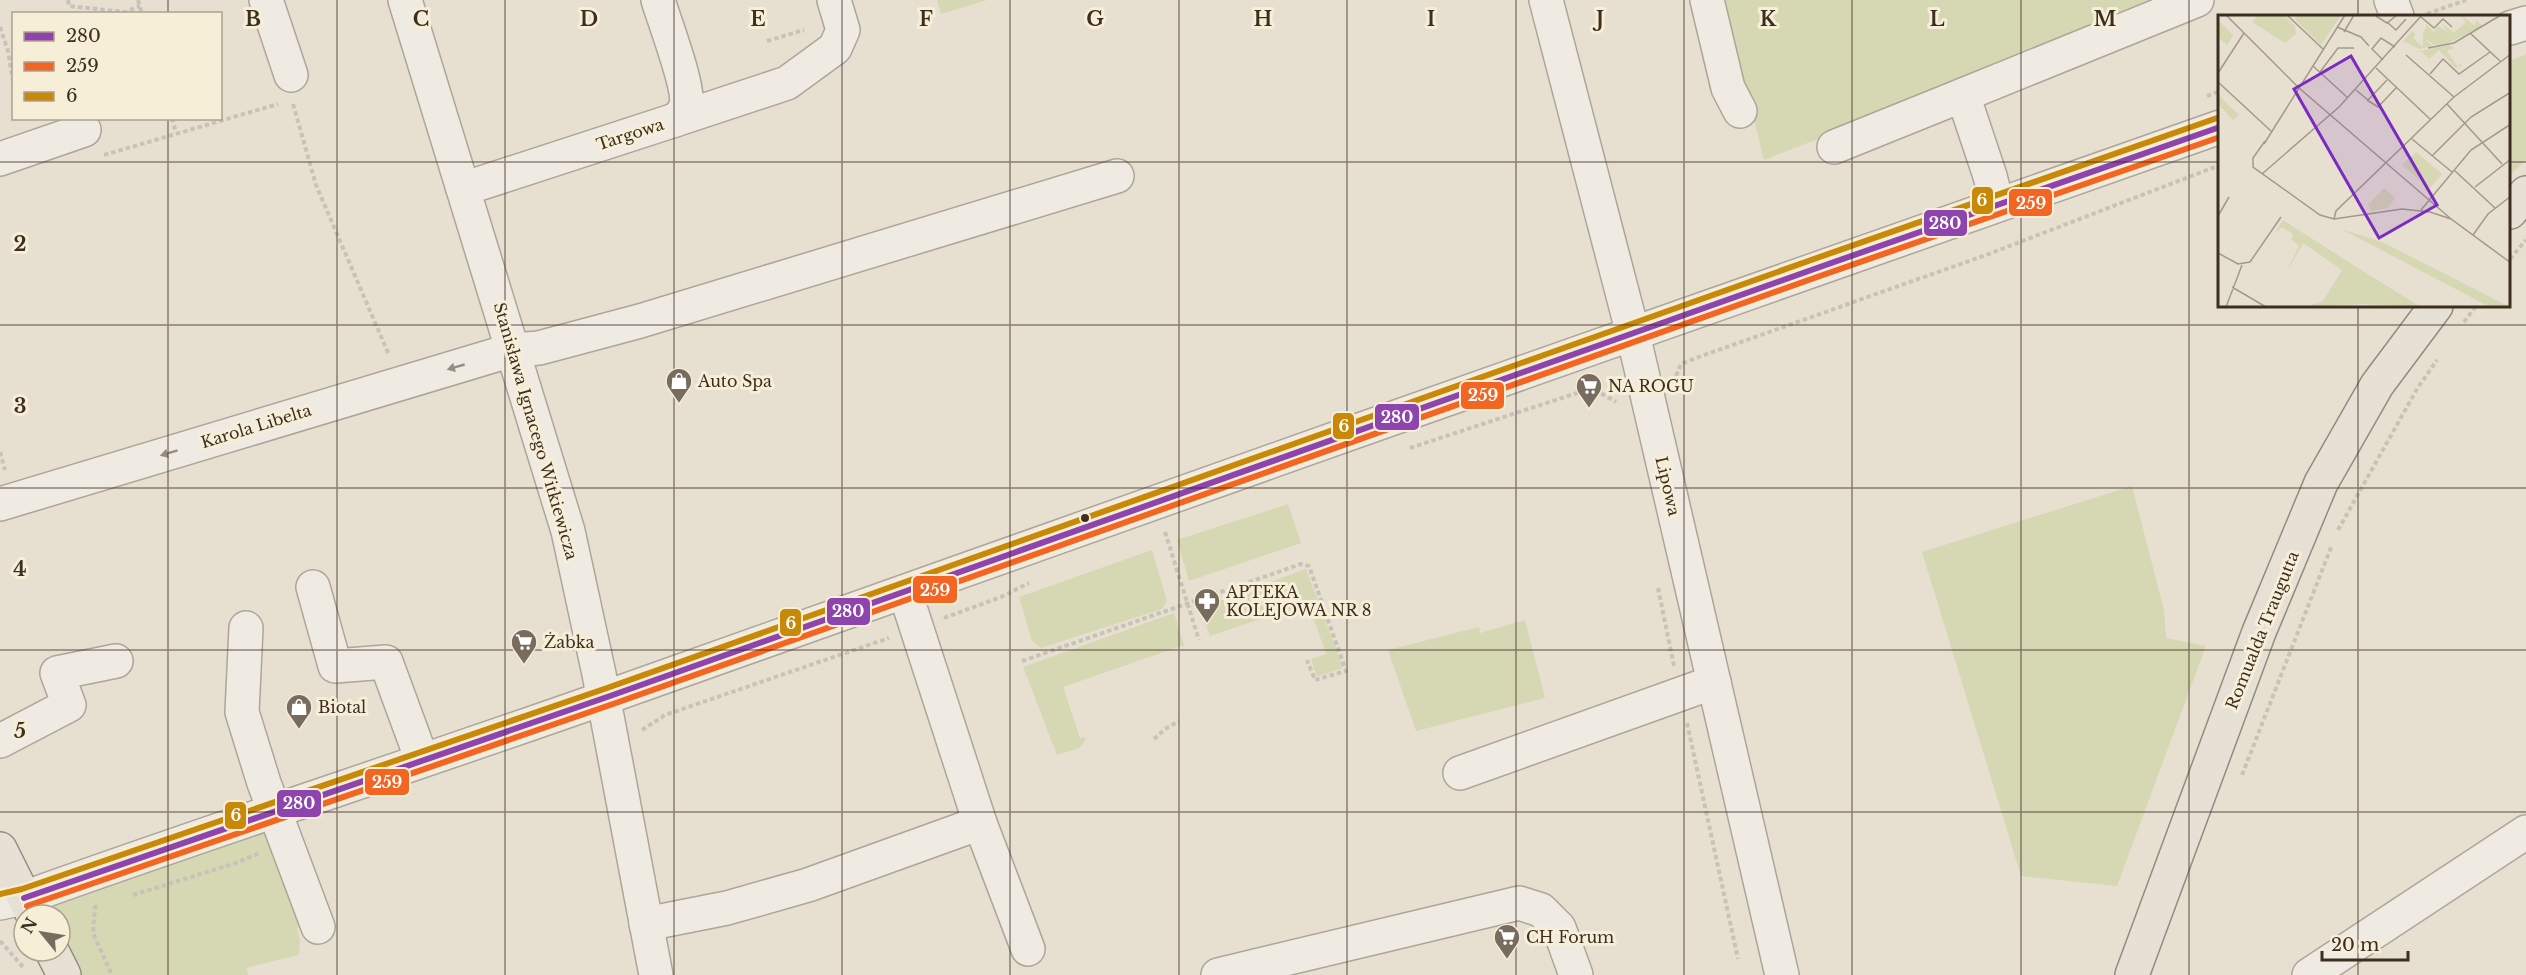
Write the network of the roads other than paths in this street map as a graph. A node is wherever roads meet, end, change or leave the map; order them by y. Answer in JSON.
{"nodes":[{"id":1,"x":266,"y":0,"type":"edge"},
{"id":2,"x":405,"y":0,"type":"edge"},
{"id":3,"x":658,"y":0,"type":"edge"},
{"id":4,"x":834,"y":0,"type":"edge"},
{"id":5,"x":1546,"y":0,"type":"edge"},
{"id":6,"x":1707,"y":0,"type":"edge"},
{"id":7,"x":2197,"y":0,"type":"edge"},
{"id":8,"x":2391,"y":0,"type":"edge"},
{"id":9,"x":2397,"y":15,"type":"edge"},
{"id":10,"x":2526,"y":23,"type":"edge"},
{"id":11,"x":2511,"y":28,"type":"edge"},
{"id":12,"x":288,"y":92,"type":"road end"},
{"id":13,"x":1963,"y":95,"type":"junction"},
{"id":14,"x":1740,"y":111,"type":"dead end"},
{"id":15,"x":675,"y":120,"type":"junction"},
{"id":16,"x":2218,"y":128,"type":"edge"},
{"id":17,"x":84,"y":130,"type":"dead end"},
{"id":18,"x":1834,"y":147,"type":"dead end"},
{"id":19,"x":0,"y":159,"type":"edge"},
{"id":20,"x":1117,"y":176,"type":"dead end"},
{"id":21,"x":463,"y":189,"type":"junction"},
{"id":22,"x":2526,"y":193,"type":"edge"},
{"id":23,"x":1997,"y":204,"type":"junction"},
{"id":24,"x":2511,"y":211,"type":"edge"},
{"id":25,"x":2435,"y":308,"type":"edge"},
{"id":26,"x":1633,"y":334,"type":"junction"},
{"id":27,"x":512,"y":350,"type":"junction"},
{"id":28,"x":0,"y":504,"type":"edge"},
{"id":29,"x":313,"y":587,"type":"dead end"},
{"id":30,"x":905,"y":592,"type":"junction"},
{"id":31,"x":246,"y":628,"type":"dead end"},
{"id":32,"x":116,"y":661,"type":"dead end"},
{"id":33,"x":1714,"y":682,"type":"junction"},
{"id":34,"x":604,"y":699,"type":"junction"},
{"id":35,"x":0,"y":741,"type":"edge"},
{"id":36,"x":422,"y":760,"type":"junction"},
{"id":37,"x":1460,"y":773,"type":"dead end"},
{"id":38,"x":274,"y":811,"type":"junction"},
{"id":39,"x":980,"y":823,"type":"junction"},
{"id":40,"x":2526,"y":832,"type":"edge"},
{"id":41,"x":0,"y":849,"type":"edge"},
{"id":42,"x":18,"y":903,"type":"edge"},
{"id":43,"x":24,"y":903,"type":"edge"},
{"id":44,"x":646,"y":924,"type":"junction"},
{"id":45,"x":318,"y":927,"type":"dead end"},
{"id":46,"x":1028,"y":949,"type":"dead end"},
{"id":47,"x":656,"y":975,"type":"edge"},
{"id":48,"x":1218,"y":975,"type":"edge"},
{"id":49,"x":1576,"y":975,"type":"edge"},
{"id":50,"x":1782,"y":975,"type":"edge"},
{"id":51,"x":2132,"y":975,"type":"edge"},
{"id":52,"x":2309,"y":975,"type":"edge"}],
"edges":[{"from":1,"to":12,"type":"street"},
{"from":2,"to":21,"type":"street","name":"Stanisława Ignacego Witkiewicza"},
{"from":3,"to":15,"type":"street","name":"Targowa"},
{"from":4,"to":15,"type":"street"},
{"from":5,"to":26,"type":"street","name":"Lipowa"},
{"from":6,"to":14,"type":"street"},
{"from":7,"to":13,"type":"street"},
{"from":8,"to":9,"type":"street"},
{"from":10,"to":11,"type":"street"},
{"from":13,"to":18,"type":"street"},
{"from":13,"to":23,"type":"street"},
{"from":15,"to":21,"type":"street","name":"Targowa"},
{"from":16,"to":23,"type":"street"},
{"from":17,"to":19,"type":"street"},
{"from":20,"to":27,"type":"street","name":"Karola Libelta"},
{"from":21,"to":27,"type":"street","name":"Stanisława Ignacego Witkiewicza"},
{"from":22,"to":24,"type":"main road"},
{"from":23,"to":26,"type":"street"},
{"from":25,"to":51,"type":"main road","name":"Romualda Traugutta"},
{"from":26,"to":30,"type":"street"},
{"from":26,"to":33,"type":"street","name":"Lipowa"},
{"from":27,"to":28,"type":"street","name":"Karola Libelta","one_way":true},
{"from":27,"to":34,"type":"street","name":"Stanisława Ignacego Witkiewicza"},
{"from":29,"to":36,"type":"street"},
{"from":30,"to":34,"type":"street"},
{"from":30,"to":39,"type":"street"},
{"from":31,"to":38,"type":"street"},
{"from":32,"to":35,"type":"street"},
{"from":33,"to":37,"type":"street"},
{"from":33,"to":50,"type":"street","name":"Lipowa"},
{"from":34,"to":36,"type":"street"},
{"from":34,"to":44,"type":"street","name":"Stanisława Ignacego Witkiewicza"},
{"from":36,"to":38,"type":"street"},
{"from":38,"to":43,"type":"street"},
{"from":38,"to":45,"type":"street"},
{"from":39,"to":44,"type":"street"},
{"from":39,"to":46,"type":"street"},
{"from":40,"to":52,"type":"street"},
{"from":41,"to":42,"type":"main road"},
{"from":44,"to":47,"type":"street","name":"Stanisława Ignacego Witkiewicza"},
{"from":48,"to":49,"type":"street"}]}
